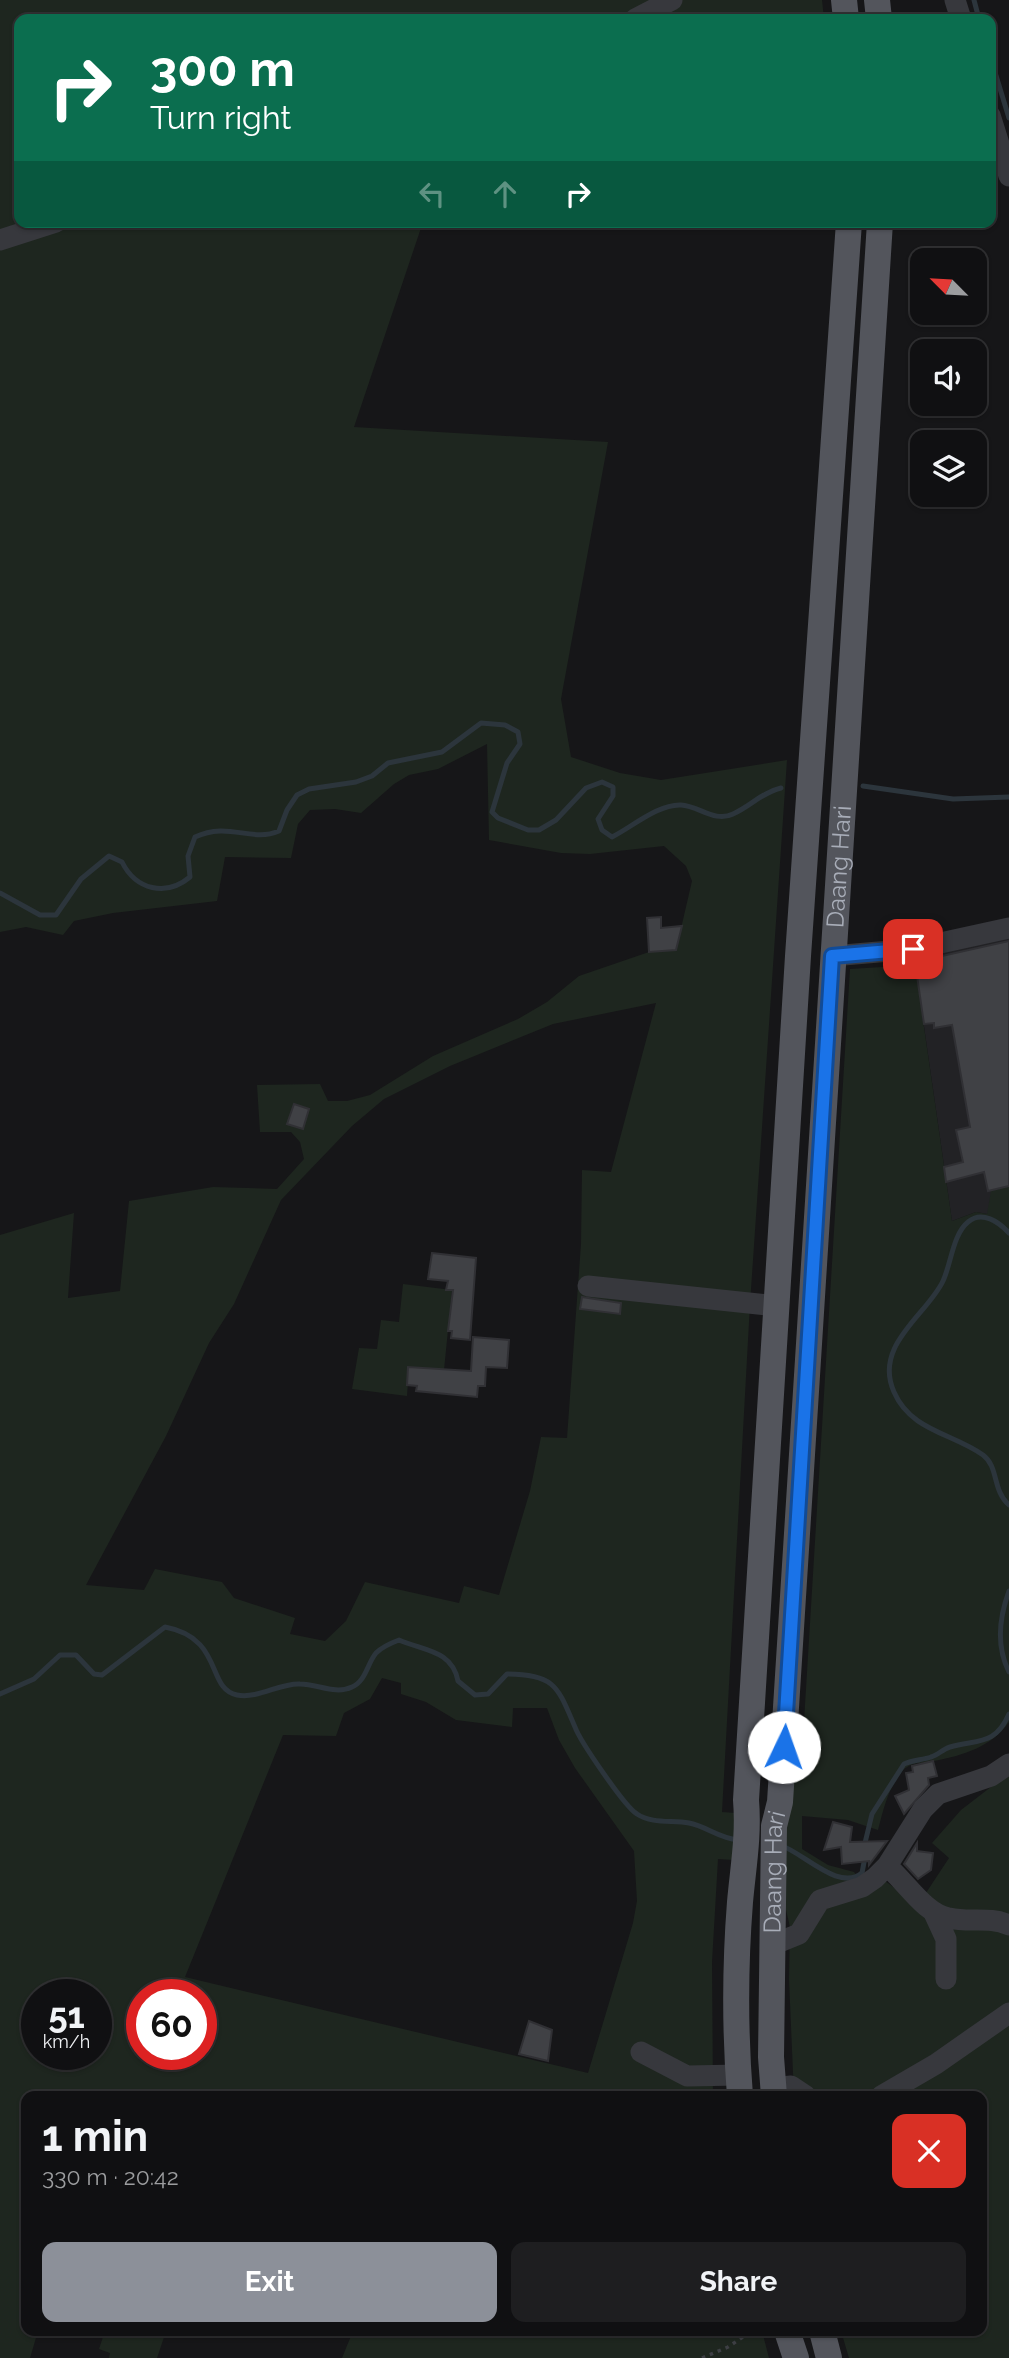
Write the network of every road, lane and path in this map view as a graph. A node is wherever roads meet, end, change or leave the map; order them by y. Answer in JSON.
{"nodes":[{"id":1,"x":671,"y":0,"type":"edge"},
{"id":2,"x":644,"y":14,"type":"edge"},
{"id":3,"x":996,"y":134,"type":"edge"},
{"id":4,"x":1009,"y":176,"type":"edge"},
{"id":5,"x":37,"y":228,"type":"edge"},
{"id":6,"x":849,"y":228,"type":"edge"},
{"id":7,"x":880,"y":228,"type":"edge"},
{"id":8,"x":0,"y":240,"type":"edge"},
{"id":9,"x":1009,"y":928,"type":"edge"},
{"id":10,"x":832,"y":956,"type":"junction"},
{"id":11,"x":779,"y":1278,"type":"junction"},
{"id":12,"x":812,"y":1279,"type":"junction"},
{"id":13,"x":588,"y":1286,"type":"dead end"},
{"id":14,"x":777,"y":1306,"type":"junction"},
{"id":15,"x":1009,"y":1764,"type":"edge"},
{"id":16,"x":761,"y":1826,"type":"junction"},
{"id":17,"x":759,"y":1861,"type":"junction"},
{"id":18,"x":887,"y":1866,"type":"junction"},
{"id":19,"x":934,"y":1913,"type":"junction"},
{"id":20,"x":1009,"y":1925,"type":"edge"},
{"id":21,"x":772,"y":1945,"type":"junction"},
{"id":22,"x":946,"y":1979,"type":"dead end"},
{"id":23,"x":1009,"y":2013,"type":"edge"},
{"id":24,"x":641,"y":2052,"type":"dead end"},
{"id":25,"x":739,"y":2086,"type":"edge"},
{"id":26,"x":774,"y":2091,"type":"edge"},
{"id":27,"x":780,"y":2091,"type":"edge"},
{"id":28,"x":800,"y":2091,"type":"edge"},
{"id":29,"x":890,"y":2091,"type":"edge"},
{"id":30,"x":744,"y":2336,"type":"edge"},
{"id":31,"x":789,"y":2336,"type":"edge"},
{"id":32,"x":823,"y":2336,"type":"edge"},
{"id":33,"x":702,"y":2358,"type":"edge"},
{"id":34,"x":796,"y":2358,"type":"edge"},
{"id":35,"x":829,"y":2358,"type":"edge"}],
"edges":[{"from":1,"to":2,"type":"street"},
{"from":3,"to":4,"type":"street"},
{"from":5,"to":8,"type":"street"},
{"from":6,"to":11,"type":"main road","name":"Daang Hari"},
{"from":7,"to":10,"type":"main road","name":"Daang Hari"},
{"from":9,"to":10,"type":"street"},
{"from":10,"to":12,"type":"main road","name":"Daang Hari"},
{"from":11,"to":12,"type":"main road"},
{"from":11,"to":14,"type":"main road","name":"Daang Hari"},
{"from":12,"to":16,"type":"main road","name":"Daang Hari"},
{"from":13,"to":14,"type":"street"},
{"from":14,"to":16,"type":"main road","name":"Daang Hari"},
{"from":15,"to":18,"type":"street"},
{"from":16,"to":17,"type":"main road","name":"Daang Hari"},
{"from":17,"to":21,"type":"main road","name":"Daang Hari"},
{"from":17,"to":25,"type":"main road","name":"Daang Hari"},
{"from":18,"to":19,"type":"street"},
{"from":18,"to":21,"type":"street"},
{"from":19,"to":20,"type":"street"},
{"from":19,"to":22,"type":"street"},
{"from":21,"to":26,"type":"main road","name":"Daang Hari"},
{"from":23,"to":29,"type":"street"},
{"from":24,"to":25,"type":"street"},
{"from":27,"to":28,"type":"street"},
{"from":30,"to":33,"type":"path"},
{"from":31,"to":34,"type":"main road"},
{"from":32,"to":35,"type":"main road"}]}
